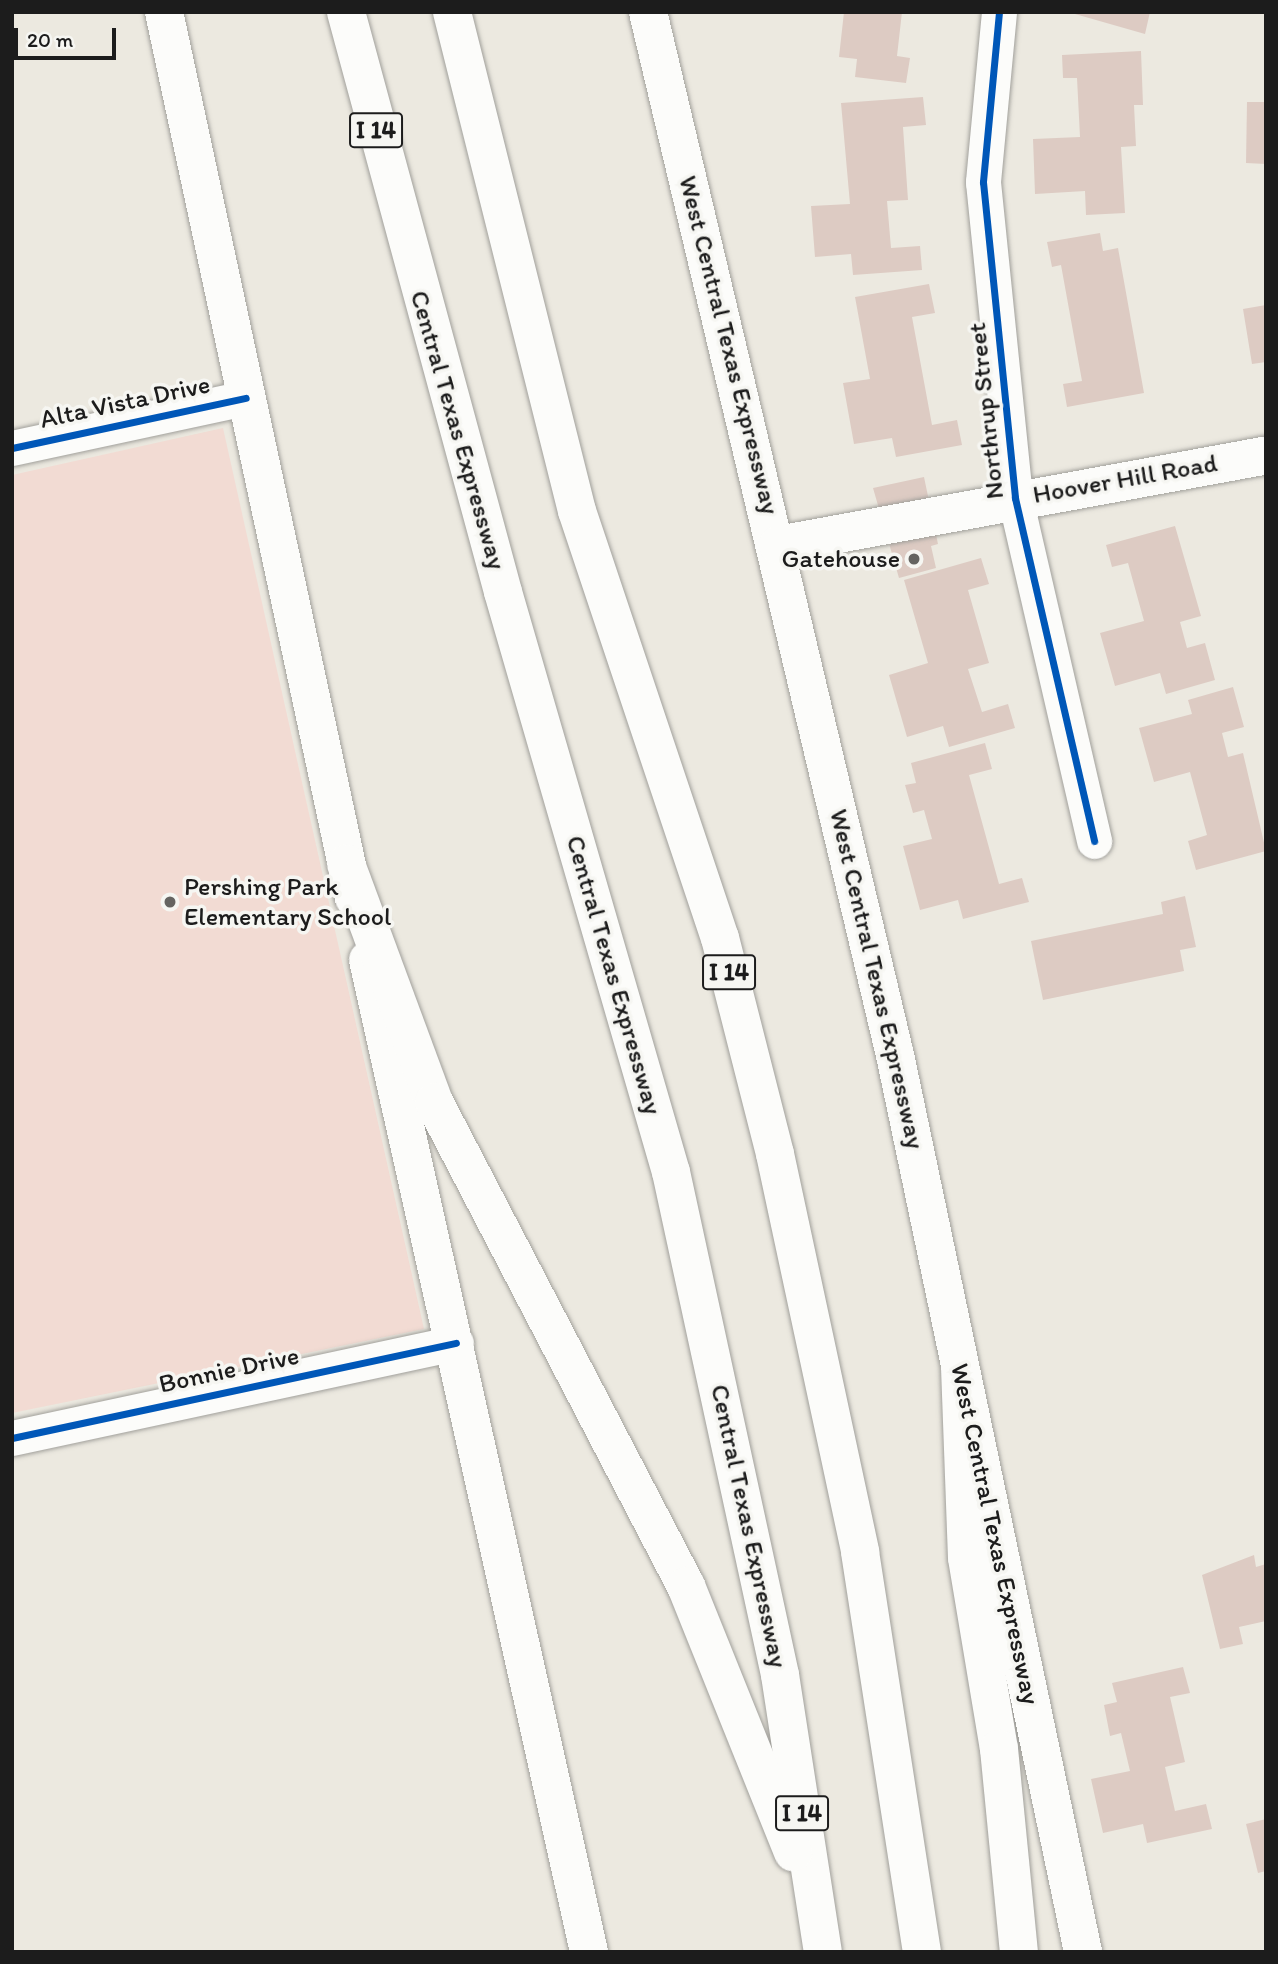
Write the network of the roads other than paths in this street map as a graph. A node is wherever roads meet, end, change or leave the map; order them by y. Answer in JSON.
{"nodes":[{"id":1,"x":164,"y":12,"type":"edge"},
{"id":2,"x":346,"y":12,"type":"edge"},
{"id":3,"x":452,"y":12,"type":"edge"},
{"id":4,"x":648,"y":12,"type":"edge"},
{"id":5,"x":999,"y":12,"type":"edge"},
{"id":6,"x":246,"y":398,"type":"junction"},
{"id":7,"x":12,"y":448,"type":"edge"},
{"id":8,"x":1266,"y":455,"type":"edge"},
{"id":9,"x":1015,"y":498,"type":"junction"},
{"id":10,"x":778,"y":545,"type":"junction"},
{"id":11,"x":1094,"y":841,"type":"dead end"},
{"id":12,"x":346,"y":864,"type":"junction"},
{"id":13,"x":456,"y":1343,"type":"junction"},
{"id":14,"x":960,"y":1367,"type":"junction"},
{"id":15,"x":12,"y":1438,"type":"edge"},
{"id":16,"x":818,"y":1914,"type":"junction"},
{"id":17,"x":589,"y":1952,"type":"edge"},
{"id":18,"x":823,"y":1952,"type":"edge"},
{"id":19,"x":922,"y":1952,"type":"edge"},
{"id":20,"x":1019,"y":1952,"type":"edge"},
{"id":21,"x":1083,"y":1952,"type":"edge"}],
"edges":[{"from":1,"to":6,"type":"main road"},
{"from":2,"to":16,"type":"main road","name":"Central Texas Expressway","number":"I 14"},
{"from":3,"to":19,"type":"main road","number":"I 14"},
{"from":4,"to":10,"type":"main road","name":"West Central Texas Expressway"},
{"from":5,"to":9,"type":"street","name":"Northrup Street"},
{"from":6,"to":7,"type":"street","name":"Alta Vista Drive"},
{"from":6,"to":12,"type":"main road"},
{"from":8,"to":9,"type":"main road","name":"Hoover Hill Road"},
{"from":9,"to":10,"type":"main road","name":"Hoover Hill Road"},
{"from":9,"to":11,"type":"street","name":"Northrup Street"},
{"from":10,"to":14,"type":"main road","name":"West Central Texas Expressway"},
{"from":12,"to":13,"type":"main road"},
{"from":12,"to":16,"type":"main road"},
{"from":13,"to":15,"type":"street","name":"Bonnie Drive"},
{"from":13,"to":17,"type":"main road"},
{"from":14,"to":20,"type":"main road"},
{"from":14,"to":21,"type":"main road","name":"West Central Texas Expressway"},
{"from":16,"to":18,"type":"main road","name":"Central Texas Expressway","number":"I 14"}]}
